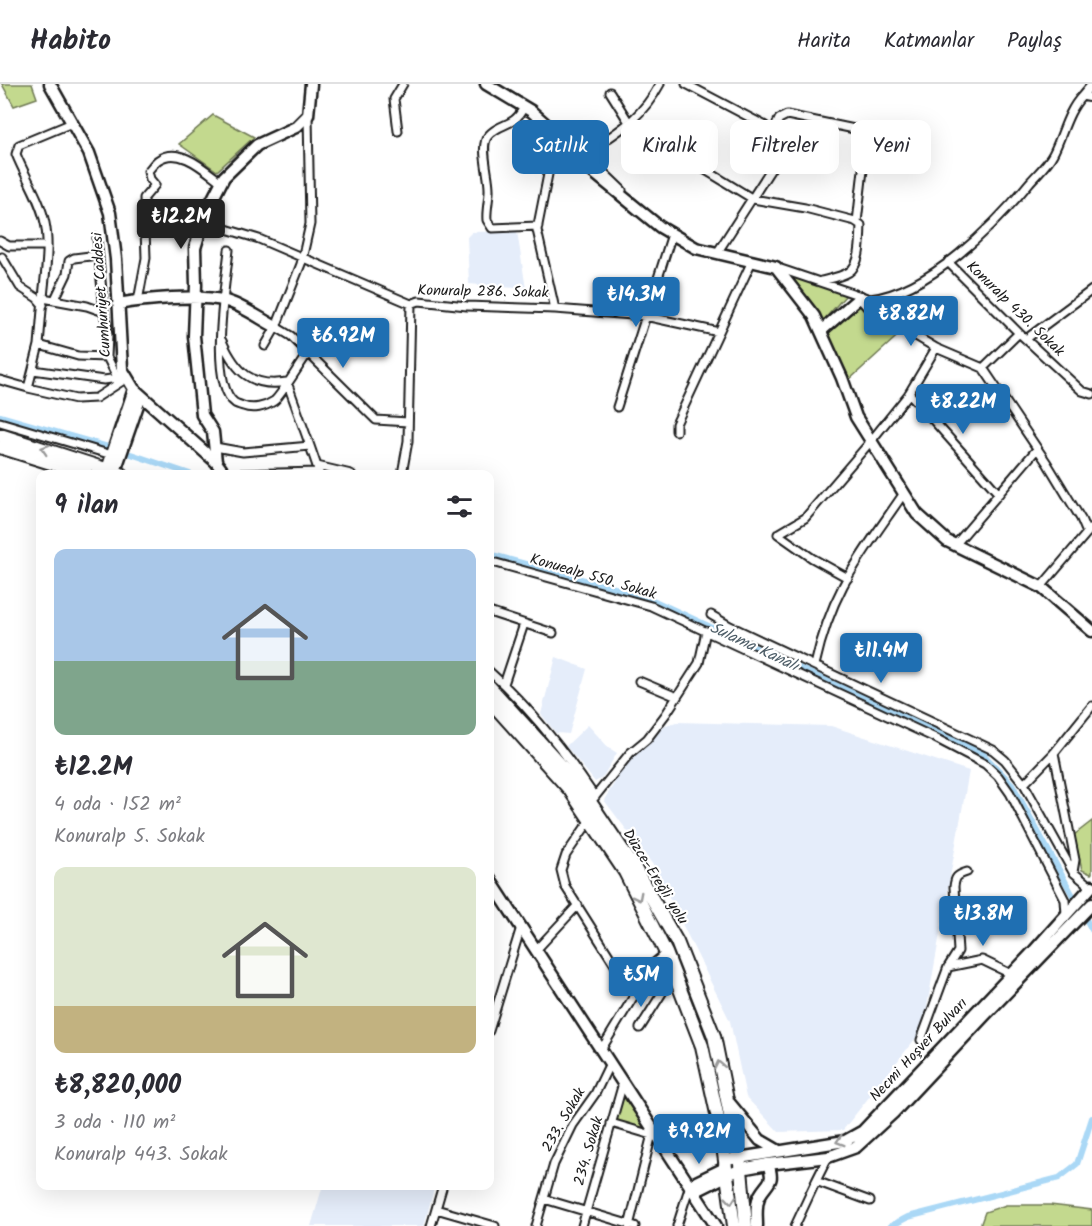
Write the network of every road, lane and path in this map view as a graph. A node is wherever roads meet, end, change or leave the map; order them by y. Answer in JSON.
{"nodes":[{"id":1,"x":50,"y":84,"type":"edge"},
{"id":2,"x":311,"y":84,"type":"edge"},
{"id":3,"x":403,"y":84,"type":"edge"},
{"id":4,"x":486,"y":84,"type":"edge"},
{"id":5,"x":660,"y":84,"type":"edge"},
{"id":6,"x":686,"y":84,"type":"edge"},
{"id":7,"x":1092,"y":84,"type":"edge"},
{"id":8,"x":610,"y":92,"type":"dead end"},
{"id":9,"x":1082,"y":96,"type":"junction"},
{"id":10,"x":1092,"y":98,"type":"edge"},
{"id":11,"x":524,"y":107,"type":"junction"},
{"id":12,"x":308,"y":115,"type":"junction"},
{"id":13,"x":540,"y":120,"type":"edge"},
{"id":14,"x":628,"y":120,"type":"edge"},
{"id":15,"x":634,"y":120,"type":"edge"},
{"id":16,"x":754,"y":120,"type":"edge"},
{"id":17,"x":779,"y":120,"type":"edge"},
{"id":18,"x":811,"y":120,"type":"edge"},
{"id":19,"x":72,"y":123,"type":"junction"},
{"id":20,"x":839,"y":126,"type":"edge"},
{"id":21,"x":398,"y":130,"type":"dead end"},
{"id":22,"x":621,"y":130,"type":"edge"},
{"id":23,"x":548,"y":174,"type":"edge"},
{"id":24,"x":595,"y":174,"type":"edge"},
{"id":25,"x":712,"y":174,"type":"edge"},
{"id":26,"x":768,"y":174,"type":"edge"},
{"id":27,"x":221,"y":182,"type":"junction"},
{"id":28,"x":753,"y":199,"type":"junction"},
{"id":29,"x":626,"y":200,"type":"junction"},
{"id":30,"x":203,"y":222,"type":"junction"},
{"id":31,"x":857,"y":222,"type":"junction"},
{"id":32,"x":538,"y":226,"type":"junction"},
{"id":33,"x":672,"y":234,"type":"junction"},
{"id":34,"x":97,"y":238,"type":"dead end"},
{"id":35,"x":0,"y":241,"type":"edge"},
{"id":36,"x":46,"y":246,"type":"junction"},
{"id":37,"x":229,"y":250,"type":"dead end"},
{"id":38,"x":717,"y":253,"type":"junction"},
{"id":39,"x":98,"y":255,"type":"junction"},
{"id":40,"x":2,"y":257,"type":"dead end"},
{"id":41,"x":302,"y":258,"type":"junction"},
{"id":42,"x":752,"y":261,"type":"junction"},
{"id":43,"x":948,"y":262,"type":"junction"},
{"id":44,"x":776,"y":267,"type":"junction"},
{"id":45,"x":820,"y":281,"type":"junction"},
{"id":46,"x":1092,"y":290,"type":"edge"},
{"id":47,"x":196,"y":298,"type":"junction"},
{"id":48,"x":860,"y":298,"type":"junction"},
{"id":49,"x":55,"y":299,"type":"junction"},
{"id":50,"x":138,"y":301,"type":"junction"},
{"id":51,"x":224,"y":301,"type":"junction"},
{"id":52,"x":43,"y":302,"type":"junction"},
{"id":53,"x":118,"y":304,"type":"junction"},
{"id":54,"x":411,"y":304,"type":"junction"},
{"id":55,"x":555,"y":309,"type":"junction"},
{"id":56,"x":104,"y":312,"type":"junction"},
{"id":57,"x":645,"y":316,"type":"junction"},
{"id":58,"x":276,"y":327,"type":"junction"},
{"id":59,"x":821,"y":331,"type":"junction"},
{"id":60,"x":719,"y":332,"type":"junction"},
{"id":61,"x":1019,"y":333,"type":"junction"},
{"id":62,"x":220,"y":339,"type":"junction"},
{"id":63,"x":1026,"y":339,"type":"junction"},
{"id":64,"x":39,"y":345,"type":"junction"},
{"id":65,"x":265,"y":346,"type":"dead end"},
{"id":66,"x":936,"y":348,"type":"junction"},
{"id":67,"x":308,"y":353,"type":"junction"},
{"id":68,"x":107,"y":357,"type":"junction"},
{"id":69,"x":982,"y":368,"type":"junction"},
{"id":70,"x":33,"y":370,"type":"junction"},
{"id":71,"x":0,"y":380,"type":"edge"},
{"id":72,"x":121,"y":380,"type":"junction"},
{"id":73,"x":287,"y":382,"type":"junction"},
{"id":74,"x":28,"y":388,"type":"junction"},
{"id":75,"x":138,"y":393,"type":"junction"},
{"id":76,"x":909,"y":393,"type":"junction"},
{"id":77,"x":1092,"y":395,"type":"edge"},
{"id":78,"x":1092,"y":403,"type":"edge"},
{"id":79,"x":617,"y":407,"type":"dead end"},
{"id":80,"x":0,"y":422,"type":"edge"},
{"id":81,"x":408,"y":422,"type":"junction"},
{"id":82,"x":676,"y":431,"type":"dead end"},
{"id":83,"x":0,"y":435,"type":"edge"},
{"id":84,"x":871,"y":441,"type":"junction"},
{"id":85,"x":310,"y":446,"type":"junction"},
{"id":86,"x":0,"y":447,"type":"edge"},
{"id":87,"x":215,"y":447,"type":"junction"},
{"id":88,"x":1037,"y":449,"type":"junction"},
{"id":89,"x":112,"y":455,"type":"junction"},
{"id":90,"x":216,"y":462,"type":"junction"},
{"id":91,"x":317,"y":466,"type":"junction"},
{"id":92,"x":73,"y":470,"type":"edge"},
{"id":93,"x":104,"y":470,"type":"edge"},
{"id":94,"x":113,"y":470,"type":"edge"},
{"id":95,"x":114,"y":470,"type":"edge"},
{"id":96,"x":222,"y":470,"type":"edge"},
{"id":97,"x":318,"y":470,"type":"edge"},
{"id":98,"x":334,"y":470,"type":"edge"},
{"id":99,"x":403,"y":470,"type":"edge"},
{"id":100,"x":904,"y":493,"type":"junction"},
{"id":101,"x":999,"y":494,"type":"junction"},
{"id":102,"x":1090,"y":530,"type":"edge"},
{"id":103,"x":955,"y":545,"type":"junction"},
{"id":104,"x":494,"y":563,"type":"edge"},
{"id":105,"x":848,"y":578,"type":"junction"},
{"id":106,"x":1041,"y":587,"type":"junction"},
{"id":107,"x":494,"y":614,"type":"edge"},
{"id":108,"x":711,"y":615,"type":"dead end"},
{"id":109,"x":524,"y":624,"type":"junction"},
{"id":110,"x":706,"y":631,"type":"junction"},
{"id":111,"x":1092,"y":631,"type":"edge"},
{"id":112,"x":553,"y":633,"type":"dead end"},
{"id":113,"x":815,"y":665,"type":"junction"},
{"id":114,"x":494,"y":675,"type":"edge"},
{"id":115,"x":639,"y":681,"type":"dead end"},
{"id":116,"x":504,"y":684,"type":"junction"},
{"id":117,"x":494,"y":692,"type":"edge"},
{"id":118,"x":677,"y":697,"type":"junction"},
{"id":119,"x":494,"y":706,"type":"edge"},
{"id":120,"x":1092,"y":706,"type":"edge"},
{"id":121,"x":1054,"y":753,"type":"junction"},
{"id":122,"x":1024,"y":784,"type":"junction"},
{"id":123,"x":593,"y":800,"type":"junction"},
{"id":124,"x":590,"y":819,"type":"junction"},
{"id":125,"x":967,"y":872,"type":"dead end"},
{"id":126,"x":1073,"y":872,"type":"junction"},
{"id":127,"x":494,"y":886,"type":"edge"},
{"id":128,"x":1091,"y":887,"type":"edge"},
{"id":129,"x":1092,"y":904,"type":"edge"},
{"id":130,"x":578,"y":905,"type":"junction"},
{"id":131,"x":1069,"y":912,"type":"junction"},
{"id":132,"x":520,"y":927,"type":"junction"},
{"id":133,"x":536,"y":950,"type":"junction"},
{"id":134,"x":666,"y":953,"type":"junction"},
{"id":135,"x":948,"y":967,"type":"junction"},
{"id":136,"x":674,"y":974,"type":"junction"},
{"id":137,"x":1011,"y":974,"type":"junction"},
{"id":138,"x":634,"y":995,"type":"junction"},
{"id":139,"x":494,"y":1014,"type":"edge"},
{"id":140,"x":640,"y":1028,"type":"dead end"},
{"id":141,"x":921,"y":1040,"type":"dead end"},
{"id":142,"x":601,"y":1050,"type":"junction"},
{"id":143,"x":610,"y":1064,"type":"junction"},
{"id":144,"x":623,"y":1083,"type":"junction"},
{"id":145,"x":726,"y":1099,"type":"junction"},
{"id":146,"x":612,"y":1123,"type":"junction"},
{"id":147,"x":653,"y":1132,"type":"junction"},
{"id":148,"x":779,"y":1151,"type":"junction"},
{"id":149,"x":828,"y":1156,"type":"junction"},
{"id":150,"x":726,"y":1160,"type":"junction"},
{"id":151,"x":740,"y":1163,"type":"junction"},
{"id":152,"x":768,"y":1164,"type":"junction"},
{"id":153,"x":728,"y":1175,"type":"junction"},
{"id":154,"x":816,"y":1181,"type":"junction"},
{"id":155,"x":692,"y":1189,"type":"junction"},
{"id":156,"x":442,"y":1190,"type":"edge"},
{"id":157,"x":544,"y":1199,"type":"junction"},
{"id":158,"x":870,"y":1201,"type":"dead end"},
{"id":159,"x":436,"y":1209,"type":"junction"},
{"id":160,"x":586,"y":1211,"type":"junction"},
{"id":161,"x":631,"y":1225,"type":"edge"},
{"id":162,"x":431,"y":1226,"type":"edge"},
{"id":163,"x":495,"y":1226,"type":"edge"},
{"id":164,"x":536,"y":1226,"type":"edge"},
{"id":165,"x":582,"y":1226,"type":"edge"},
{"id":166,"x":677,"y":1226,"type":"edge"},
{"id":167,"x":716,"y":1226,"type":"edge"},
{"id":168,"x":734,"y":1226,"type":"edge"},
{"id":169,"x":746,"y":1226,"type":"edge"},
{"id":170,"x":757,"y":1226,"type":"edge"},
{"id":171,"x":795,"y":1226,"type":"edge"}],
"edges":[{"from":1,"to":19,"type":"street","name":"Cumhuriyet Caddesi"},
{"from":2,"to":12,"type":"street"},
{"from":3,"to":21,"type":"street"},
{"from":4,"to":11,"type":"street"},
{"from":5,"to":15,"type":"street"},
{"from":6,"to":16,"type":"street"},
{"from":7,"to":9,"type":"street"},
{"from":8,"to":14,"type":"street"},
{"from":9,"to":10,"type":"street"},
{"from":9,"to":43,"type":"street"},
{"from":11,"to":13,"type":"street"},
{"from":11,"to":32,"type":"street"},
{"from":12,"to":27,"type":"street"},
{"from":12,"to":41,"type":"street"},
{"from":17,"to":18,"type":"street"},
{"from":19,"to":36,"type":"street"},
{"from":19,"to":53,"type":"street","name":"Cumhuriyet Caddesi"},
{"from":20,"to":31,"type":"street"},
{"from":22,"to":29,"type":"street"},
{"from":23,"to":32,"type":"street","name":"Konuralp 286. Sokak"},
{"from":24,"to":29,"type":"street"},
{"from":25,"to":28,"type":"street"},
{"from":26,"to":28,"type":"street"},
{"from":27,"to":30,"type":"street"},
{"from":27,"to":50,"type":"street"},
{"from":28,"to":31,"type":"street"},
{"from":28,"to":38,"type":"street"},
{"from":29,"to":33,"type":"street"},
{"from":30,"to":41,"type":"street"},
{"from":30,"to":47,"type":"street"},
{"from":31,"to":45,"type":"street"},
{"from":32,"to":55,"type":"street","name":"Konuralp 286. Sokak"},
{"from":33,"to":38,"type":"street"},
{"from":33,"to":57,"type":"street"},
{"from":34,"to":39,"type":"street"},
{"from":35,"to":36,"type":"street"},
{"from":36,"to":52,"type":"street"},
{"from":37,"to":51,"type":"street"},
{"from":38,"to":42,"type":"street"},
{"from":39,"to":49,"type":"street"},
{"from":39,"to":56,"type":"street"},
{"from":40,"to":52,"type":"street"},
{"from":41,"to":54,"type":"street"},
{"from":41,"to":58,"type":"street"},
{"from":42,"to":44,"type":"street"},
{"from":42,"to":60,"type":"street"},
{"from":43,"to":48,"type":"street"},
{"from":43,"to":61,"type":"street","name":"Konuralp 430. Sokak"},
{"from":44,"to":45,"type":"street"},
{"from":44,"to":59,"type":"street"},
{"from":45,"to":48,"type":"street"},
{"from":46,"to":63,"type":"street"},
{"from":47,"to":50,"type":"street"},
{"from":47,"to":51,"type":"street"},
{"from":47,"to":87,"type":"street"},
{"from":48,"to":59,"type":"street"},
{"from":48,"to":66,"type":"street"},
{"from":49,"to":52,"type":"street"},
{"from":49,"to":56,"type":"street"},
{"from":50,"to":53,"type":"street"},
{"from":51,"to":58,"type":"street"},
{"from":51,"to":62,"type":"street"},
{"from":52,"to":64,"type":"street"},
{"from":53,"to":72,"type":"street","name":"Cumhuriyet Caddesi"},
{"from":54,"to":55,"type":"street","name":"Konuralp 286. Sokak"},
{"from":54,"to":81,"type":"street","name":"Konuralp 286. Sokak"},
{"from":55,"to":57,"type":"street"},
{"from":56,"to":68,"type":"street"},
{"from":57,"to":60,"type":"street"},
{"from":57,"to":79,"type":"street"},
{"from":58,"to":65,"type":"street"},
{"from":58,"to":67,"type":"street"},
{"from":59,"to":84,"type":"street"},
{"from":60,"to":82,"type":"street"},
{"from":61,"to":63,"type":"street","name":"Konuralp 430. Sokak"},
{"from":61,"to":69,"type":"street"},
{"from":62,"to":73,"type":"street"},
{"from":62,"to":73,"type":"street"},
{"from":63,"to":77,"type":"street","name":"Konuralp 430. Sokak"},
{"from":64,"to":68,"type":"street"},
{"from":64,"to":70,"type":"street"},
{"from":66,"to":69,"type":"street"},
{"from":66,"to":76,"type":"street"},
{"from":67,"to":73,"type":"street"},
{"from":67,"to":81,"type":"street"},
{"from":68,"to":72,"type":"street"},
{"from":69,"to":88,"type":"street"},
{"from":70,"to":72,"type":"street"},
{"from":70,"to":74,"type":"street"},
{"from":71,"to":74,"type":"street"},
{"from":72,"to":74,"type":"street"},
{"from":72,"to":75,"type":"street","name":"Cumhuriyet Caddesi"},
{"from":73,"to":85,"type":"street"},
{"from":75,"to":89,"type":"street"},
{"from":75,"to":90,"type":"street","name":"Cumhuriyet Caddesi"},
{"from":75,"to":95,"type":"street"},
{"from":76,"to":84,"type":"street"},
{"from":76,"to":101,"type":"street"},
{"from":77,"to":78,"type":"street"},
{"from":80,"to":89,"type":"street"},
{"from":81,"to":99,"type":"street","name":"Konuralp 286. Sokak"},
{"from":93,"to":83,"type":"highway","one_way":true},
{"from":84,"to":100,"type":"street"},
{"from":84,"to":105,"type":"street"},
{"from":85,"to":87,"type":"street"},
{"from":85,"to":91,"type":"street"},
{"from":86,"to":92,"type":"highway"},
{"from":87,"to":90,"type":"street"},
{"from":88,"to":101,"type":"street"},
{"from":88,"to":102,"type":"street"},
{"from":89,"to":94,"type":"street"},
{"from":90,"to":96,"type":"street","name":"Cumhuriyet Caddesi"},
{"from":91,"to":97,"type":"street"},
{"from":91,"to":98,"type":"street"},
{"from":100,"to":103,"type":"street"},
{"from":100,"to":105,"type":"street"},
{"from":101,"to":103,"type":"street"},
{"from":102,"to":106,"type":"street"},
{"from":103,"to":106,"type":"street"},
{"from":104,"to":110,"type":"street","name":"Konuealp 550. Sokak"},
{"from":105,"to":113,"type":"street"},
{"from":106,"to":111,"type":"street"},
{"from":107,"to":109,"type":"street"},
{"from":108,"to":113,"type":"street"},
{"from":109,"to":112,"type":"street"},
{"from":109,"to":116,"type":"street"},
{"from":110,"to":118,"type":"street"},
{"from":110,"to":131,"type":"street","name":"Konuealp 550. Sokak"},
{"from":113,"to":122,"type":"street"},
{"from":114,"to":116,"type":"street"},
{"from":115,"to":118,"type":"street"},
{"from":116,"to":123,"type":"street"},
{"from":117,"to":123,"type":"highway","name":"Düzce-Ereğli yolu"},
{"from":118,"to":123,"type":"street"},
{"from":119,"to":124,"type":"highway","name":"Düzce-Ereğli yolu"},
{"from":120,"to":121,"type":"street"},
{"from":121,"to":122,"type":"street"},
{"from":121,"to":126,"type":"street"},
{"from":122,"to":126,"type":"street"},
{"from":145,"to":123,"type":"highway","name":"Düzce-Ereğli yolu","one_way":true},
{"from":124,"to":130,"type":"street"},
{"from":124,"to":134,"type":"highway","name":"Düzce-Ereğli yolu","one_way":true},
{"from":125,"to":135,"type":"street"},
{"from":126,"to":128,"type":"street"},
{"from":127,"to":132,"type":"street"},
{"from":128,"to":131,"type":"street","name":"Necmi Hoşver Bulvarı"},
{"from":129,"to":149,"type":"street","name":"Necmi Hoşver Bulvarı"},
{"from":130,"to":133,"type":"street"},
{"from":130,"to":138,"type":"street"},
{"from":131,"to":137,"type":"street","name":"Necmi Hoşver Bulvarı"},
{"from":132,"to":133,"type":"street"},
{"from":132,"to":139,"type":"street"},
{"from":133,"to":142,"type":"street"},
{"from":134,"to":136,"type":"highway","name":"Düzce-Ereğli yolu"},
{"from":134,"to":138,"type":"street"},
{"from":135,"to":137,"type":"street"},
{"from":135,"to":141,"type":"street"},
{"from":136,"to":140,"type":"street"},
{"from":136,"to":150,"type":"highway","name":"Düzce-Ereğli yolu"},
{"from":137,"to":148,"type":"street","name":"Necmi Hoşver Bulvarı","one_way":true},
{"from":138,"to":142,"type":"street"},
{"from":142,"to":143,"type":"street"},
{"from":143,"to":144,"type":"street"},
{"from":143,"to":157,"type":"street","name":"233. Sokak"},
{"from":144,"to":146,"type":"street","name":"234. Sokak"},
{"from":144,"to":147,"type":"street"},
{"from":145,"to":148,"type":"street"},
{"from":145,"to":151,"type":"highway","name":"Düzce-Ereğli yolu"},
{"from":146,"to":147,"type":"street"},
{"from":146,"to":160,"type":"street","name":"234. Sokak"},
{"from":147,"to":155,"type":"street"},
{"from":147,"to":161,"type":"street"},
{"from":148,"to":151,"type":"street","name":"Necmi Hoşver Bulvarı"},
{"from":149,"to":152,"type":"street","name":"Necmi Hoşver Bulvarı"},
{"from":149,"to":154,"type":"street"},
{"from":150,"to":151,"type":"street","name":"Necmi Hoşver Bulvarı"},
{"from":150,"to":153,"type":"highway","name":"Düzce-Ereğli yolu"},
{"from":150,"to":155,"type":"street"},
{"from":151,"to":152,"type":"street","name":"Necmi Hoşver Bulvarı"},
{"from":151,"to":153,"type":"street"},
{"from":151,"to":169,"type":"highway","name":"Düzce-Ereğli yolu"},
{"from":152,"to":170,"type":"street"},
{"from":153,"to":155,"type":"street"},
{"from":153,"to":168,"type":"highway","name":"Düzce-Ereğli yolu","one_way":true},
{"from":154,"to":158,"type":"street"},
{"from":154,"to":171,"type":"street"},
{"from":155,"to":166,"type":"street"},
{"from":155,"to":167,"type":"street"},
{"from":156,"to":159,"type":"street"},
{"from":157,"to":160,"type":"street"},
{"from":157,"to":164,"type":"street","name":"233. Sokak"},
{"from":159,"to":162,"type":"street"},
{"from":159,"to":163,"type":"street"},
{"from":160,"to":161,"type":"street"},
{"from":160,"to":165,"type":"street","name":"234. Sokak"}]}
